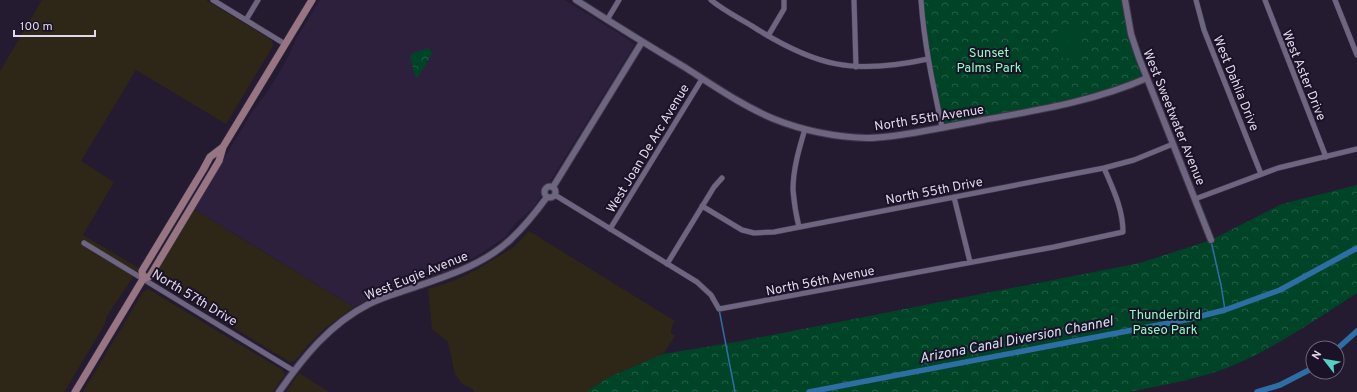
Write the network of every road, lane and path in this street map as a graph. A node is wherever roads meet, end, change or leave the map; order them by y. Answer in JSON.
{"nodes":[{"id":1,"x":213,"y":0,"type":"edge"},
{"id":2,"x":258,"y":0,"type":"edge"},
{"id":3,"x":312,"y":0,"type":"edge"},
{"id":4,"x":576,"y":0,"type":"edge"},
{"id":5,"x":619,"y":0,"type":"edge"},
{"id":6,"x":711,"y":0,"type":"edge"},
{"id":7,"x":784,"y":0,"type":"edge"},
{"id":8,"x":854,"y":0,"type":"edge"},
{"id":9,"x":921,"y":0,"type":"edge"},
{"id":10,"x":1125,"y":0,"type":"edge"},
{"id":11,"x":1196,"y":0,"type":"edge"},
{"id":12,"x":1265,"y":0,"type":"edge"},
{"id":13,"x":1335,"y":0,"type":"edge"},
{"id":14,"x":246,"y":20,"type":"junction"},
{"id":15,"x":607,"y":20,"type":"junction"},
{"id":16,"x":768,"y":36,"type":"junction"},
{"id":17,"x":642,"y":42,"type":"junction"},
{"id":18,"x":285,"y":44,"type":"junction"},
{"id":19,"x":1357,"y":55,"type":"edge"},
{"id":20,"x":928,"y":59,"type":"junction"},
{"id":21,"x":856,"y":67,"type":"junction"},
{"id":22,"x":1147,"y":78,"type":"junction"},
{"id":23,"x":702,"y":79,"type":"junction"},
{"id":24,"x":942,"y":127,"type":"junction"},
{"id":25,"x":805,"y":129,"type":"junction"},
{"id":26,"x":1173,"y":144,"type":"junction"},
{"id":27,"x":223,"y":147,"type":"junction"},
{"id":28,"x":1357,"y":149,"type":"edge"},
{"id":29,"x":1326,"y":157,"type":"junction"},
{"id":30,"x":1104,"y":168,"type":"junction"},
{"id":31,"x":202,"y":170,"type":"junction"},
{"id":32,"x":1261,"y":174,"type":"junction"},
{"id":33,"x":722,"y":178,"type":"dead end"},
{"id":34,"x":553,"y":187,"type":"junction"},
{"id":35,"x":555,"y":195,"type":"junction"},
{"id":36,"x":547,"y":197,"type":"junction"},
{"id":37,"x":954,"y":197,"type":"junction"},
{"id":38,"x":1195,"y":200,"type":"junction"},
{"id":39,"x":702,"y":206,"type":"junction"},
{"id":40,"x":181,"y":225,"type":"junction"},
{"id":41,"x":799,"y":227,"type":"junction"},
{"id":42,"x":610,"y":229,"type":"junction"},
{"id":43,"x":1211,"y":240,"type":"dead end"},
{"id":44,"x":84,"y":243,"type":"dead end"},
{"id":45,"x":970,"y":262,"type":"junction"},
{"id":46,"x":667,"y":264,"type":"junction"},
{"id":47,"x":143,"y":279,"type":"junction"},
{"id":48,"x":294,"y":370,"type":"junction"},
{"id":49,"x":75,"y":392,"type":"edge"},
{"id":50,"x":280,"y":392,"type":"edge"}],
"edges":[{"from":1,"to":14,"type":"street"},
{"from":2,"to":14,"type":"street"},
{"from":3,"to":18,"type":"main road"},
{"from":4,"to":15,"type":"street","name":"North 55th Avenue"},
{"from":5,"to":15,"type":"street"},
{"from":6,"to":16,"type":"street"},
{"from":7,"to":16,"type":"street"},
{"from":8,"to":21,"type":"street"},
{"from":9,"to":20,"type":"street"},
{"from":10,"to":22,"type":"street","name":"West Sweetwater Avenue"},
{"from":11,"to":32,"type":"street","name":"West Dahlia Drive"},
{"from":12,"to":29,"type":"street","name":"West Aster Drive"},
{"from":13,"to":19,"type":"street"},
{"from":14,"to":18,"type":"street"},
{"from":15,"to":17,"type":"street","name":"North 55th Avenue"},
{"from":16,"to":21,"type":"street"},
{"from":17,"to":23,"type":"street","name":"North 55th Avenue"},
{"from":17,"to":34,"type":"street","name":"West Eugie Avenue"},
{"from":18,"to":27,"type":"main road"},
{"from":20,"to":21,"type":"street"},
{"from":20,"to":24,"type":"street"},
{"from":22,"to":24,"type":"street","name":"North 55th Avenue"},
{"from":22,"to":26,"type":"street","name":"West Sweetwater Avenue"},
{"from":23,"to":25,"type":"street","name":"North 55th Avenue"},
{"from":23,"to":42,"type":"street","name":"West Joan De Arc Avenue"},
{"from":24,"to":25,"type":"street","name":"North 55th Avenue"},
{"from":25,"to":41,"type":"street"},
{"from":26,"to":30,"type":"street","name":"North 55th Drive"},
{"from":26,"to":38,"type":"street","name":"West Sweetwater Avenue"},
{"from":27,"to":31,"type":"main road"},
{"from":27,"to":40,"type":"main road"},
{"from":28,"to":29,"type":"street"},
{"from":29,"to":32,"type":"street"},
{"from":30,"to":37,"type":"street","name":"North 55th Drive"},
{"from":30,"to":45,"type":"street","name":"North 56th Avenue"},
{"from":31,"to":40,"type":"main road"},
{"from":31,"to":47,"type":"main road"},
{"from":32,"to":38,"type":"street"},
{"from":33,"to":39,"type":"street"},
{"from":34,"to":35,"type":"street"},
{"from":34,"to":36,"type":"street","name":"West Eugie Avenue"},
{"from":35,"to":36,"type":"street"},
{"from":35,"to":42,"type":"street","name":"North 56th Avenue"},
{"from":36,"to":48,"type":"street","name":"West Eugie Avenue"},
{"from":37,"to":41,"type":"street","name":"North 55th Drive"},
{"from":37,"to":45,"type":"street"},
{"from":38,"to":43,"type":"street","name":"West Sweetwater Avenue"},
{"from":39,"to":41,"type":"street","name":"North 55th Drive"},
{"from":39,"to":46,"type":"street"},
{"from":40,"to":47,"type":"main road"},
{"from":42,"to":46,"type":"street","name":"North 56th Avenue"},
{"from":44,"to":47,"type":"street","name":"North 57th Drive"},
{"from":45,"to":46,"type":"street","name":"North 56th Avenue"},
{"from":47,"to":48,"type":"street","name":"North 57th Drive"},
{"from":47,"to":49,"type":"main road"},
{"from":48,"to":50,"type":"street","name":"West Eugie Avenue"}]}
